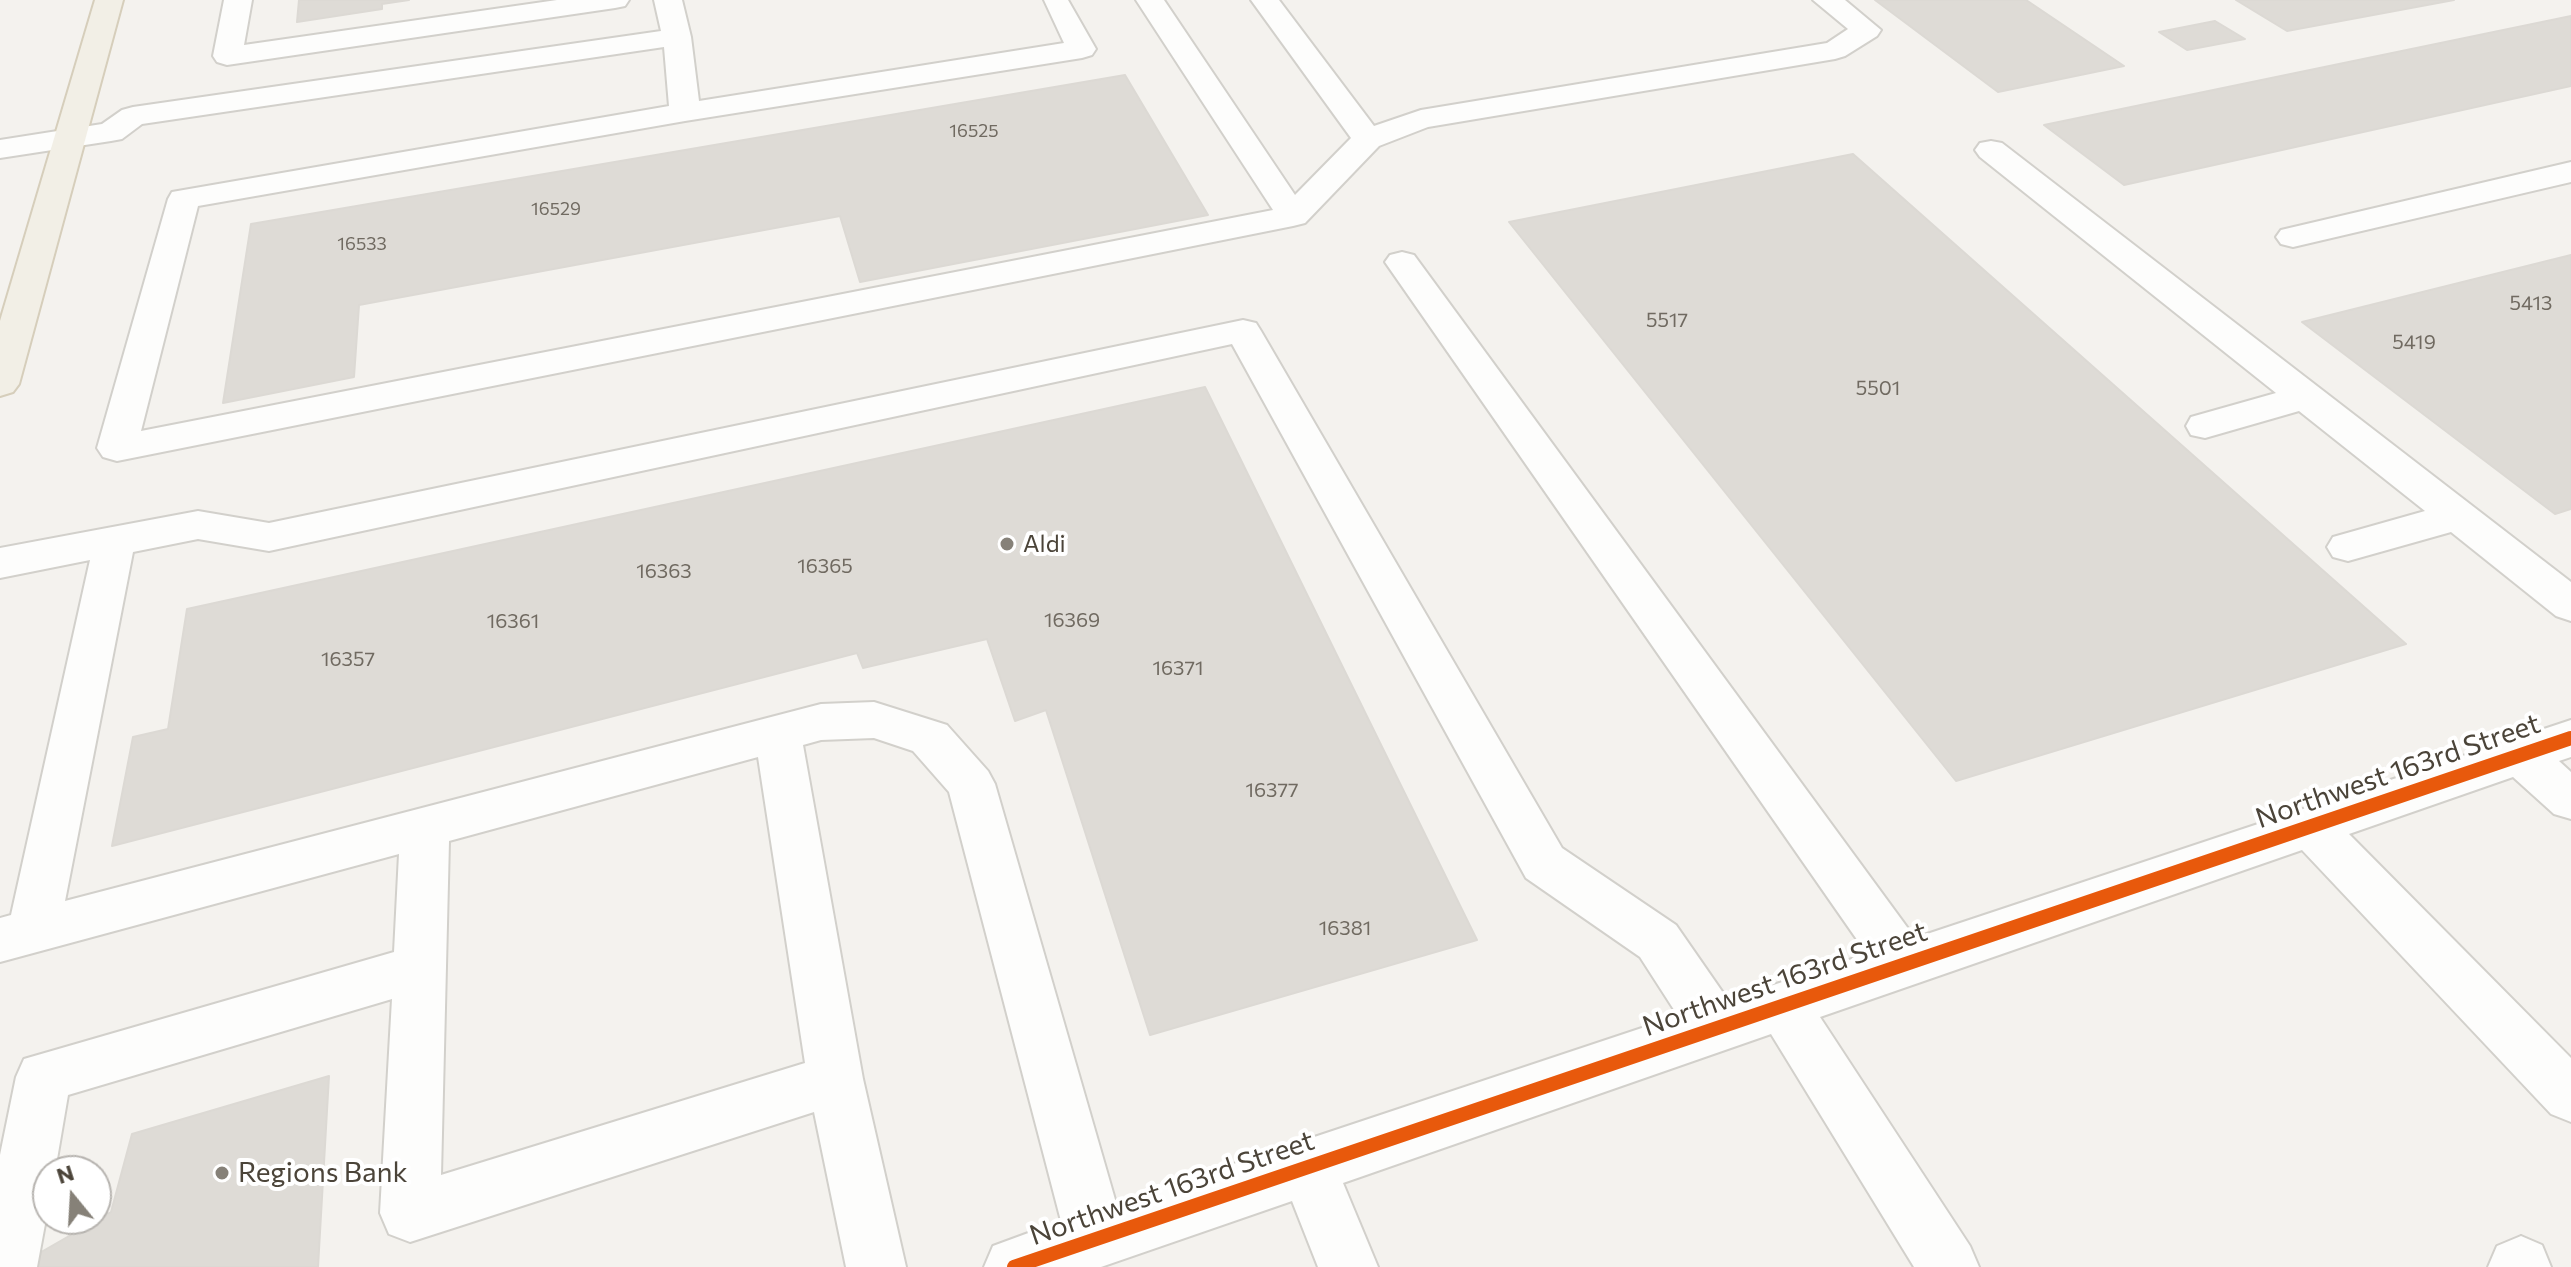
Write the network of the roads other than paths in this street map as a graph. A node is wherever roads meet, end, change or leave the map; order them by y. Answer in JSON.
{"nodes":[{"id":1,"x":109,"y":0,"type":"edge"},
{"id":2,"x":238,"y":0,"type":"edge"},
{"id":3,"x":668,"y":0,"type":"edge"},
{"id":4,"x":1150,"y":0,"type":"edge"},
{"id":5,"x":1265,"y":0,"type":"edge"},
{"id":6,"x":1827,"y":0,"type":"edge"},
{"id":7,"x":600,"y":1,"type":"edge"},
{"id":8,"x":1056,"y":2,"type":"dead end"},
{"id":9,"x":425,"y":27,"type":"junction"},
{"id":10,"x":678,"y":48,"type":"junction"},
{"id":11,"x":426,"y":73,"type":"junction"},
{"id":12,"x":685,"y":112,"type":"junction"},
{"id":13,"x":111,"y":132,"type":"junction"},
{"id":14,"x":72,"y":138,"type":"junction"},
{"id":15,"x":1368,"y":139,"type":"junction"},
{"id":16,"x":0,"y":149,"type":"edge"},
{"id":17,"x":1991,"y":150,"type":"dead end"},
{"id":18,"x":2571,"y":172,"type":"edge"},
{"id":19,"x":1293,"y":216,"type":"junction"},
{"id":20,"x":2293,"y":237,"type":"dead end"},
{"id":21,"x":1402,"y":262,"type":"dead end"},
{"id":22,"x":0,"y":384,"type":"edge"},
{"id":23,"x":2306,"y":397,"type":"junction"},
{"id":24,"x":2205,"y":426,"type":"dead end"},
{"id":25,"x":2458,"y":516,"type":"junction"},
{"id":26,"x":115,"y":540,"type":"junction"},
{"id":27,"x":2348,"y":547,"type":"dead end"},
{"id":28,"x":0,"y":563,"type":"edge"},
{"id":29,"x":2571,"y":605,"type":"edge"},
{"id":30,"x":778,"y":733,"type":"junction"},
{"id":31,"x":2571,"y":738,"type":"edge"},
{"id":32,"x":2520,"y":755,"type":"junction"},
{"id":33,"x":2571,"y":800,"type":"edge"},
{"id":34,"x":2310,"y":826,"type":"junction"},
{"id":35,"x":425,"y":827,"type":"junction"},
{"id":36,"x":16,"y":936,"type":"edge"},
{"id":37,"x":1904,"y":964,"type":"junction"},
{"id":38,"x":419,"y":968,"type":"junction"},
{"id":39,"x":1782,"y":1005,"type":"junction"},
{"id":40,"x":1716,"y":1028,"type":"junction"},
{"id":41,"x":835,"y":1079,"type":"junction"},
{"id":42,"x":2571,"y":1096,"type":"edge"},
{"id":43,"x":1308,"y":1168,"type":"junction"},
{"id":44,"x":1096,"y":1239,"type":"junction"},
{"id":45,"x":7,"y":1267,"type":"edge"},
{"id":46,"x":876,"y":1267,"type":"edge"},
{"id":47,"x":1014,"y":1267,"type":"edge"},
{"id":48,"x":1348,"y":1267,"type":"edge"},
{"id":49,"x":1949,"y":1267,"type":"edge"}],
"edges":[{"from":1,"to":14,"type":"main road"},
{"from":2,"to":9,"type":"street"},
{"from":3,"to":10,"type":"street"},
{"from":4,"to":19,"type":"street"},
{"from":5,"to":15,"type":"street"},
{"from":6,"to":15,"type":"street"},
{"from":7,"to":9,"type":"street"},
{"from":8,"to":12,"type":"street"},
{"from":9,"to":11,"type":"street"},
{"from":10,"to":11,"type":"street"},
{"from":10,"to":12,"type":"street"},
{"from":10,"to":13,"type":"street"},
{"from":11,"to":13,"type":"street"},
{"from":12,"to":19,"type":"street"},
{"from":13,"to":14,"type":"street"},
{"from":14,"to":16,"type":"street"},
{"from":14,"to":22,"type":"main road"},
{"from":15,"to":19,"type":"street"},
{"from":17,"to":23,"type":"street"},
{"from":18,"to":20,"type":"street"},
{"from":21,"to":37,"type":"street"},
{"from":23,"to":24,"type":"street"},
{"from":23,"to":25,"type":"street"},
{"from":25,"to":27,"type":"street"},
{"from":25,"to":29,"type":"street"},
{"from":26,"to":28,"type":"street"},
{"from":26,"to":36,"type":"street"},
{"from":26,"to":40,"type":"street"},
{"from":30,"to":35,"type":"street"},
{"from":30,"to":41,"type":"street"},
{"from":30,"to":44,"type":"street"},
{"from":31,"to":32,"type":"street","name":"Northwest 163rd Street"},
{"from":32,"to":33,"type":"street"},
{"from":32,"to":34,"type":"street","name":"Northwest 163rd Street"},
{"from":34,"to":37,"type":"street","name":"Northwest 163rd Street"},
{"from":34,"to":42,"type":"street"},
{"from":35,"to":36,"type":"street"},
{"from":35,"to":38,"type":"street"},
{"from":37,"to":39,"type":"street","name":"Northwest 163rd Street"},
{"from":38,"to":41,"type":"street"},
{"from":38,"to":45,"type":"street"},
{"from":39,"to":40,"type":"street","name":"Northwest 163rd Street"},
{"from":39,"to":49,"type":"street"},
{"from":40,"to":43,"type":"street","name":"Northwest 163rd Street"},
{"from":41,"to":46,"type":"street"},
{"from":43,"to":44,"type":"street","name":"Northwest 163rd Street"},
{"from":43,"to":48,"type":"street"},
{"from":44,"to":47,"type":"street","name":"Northwest 163rd Street"}]}
